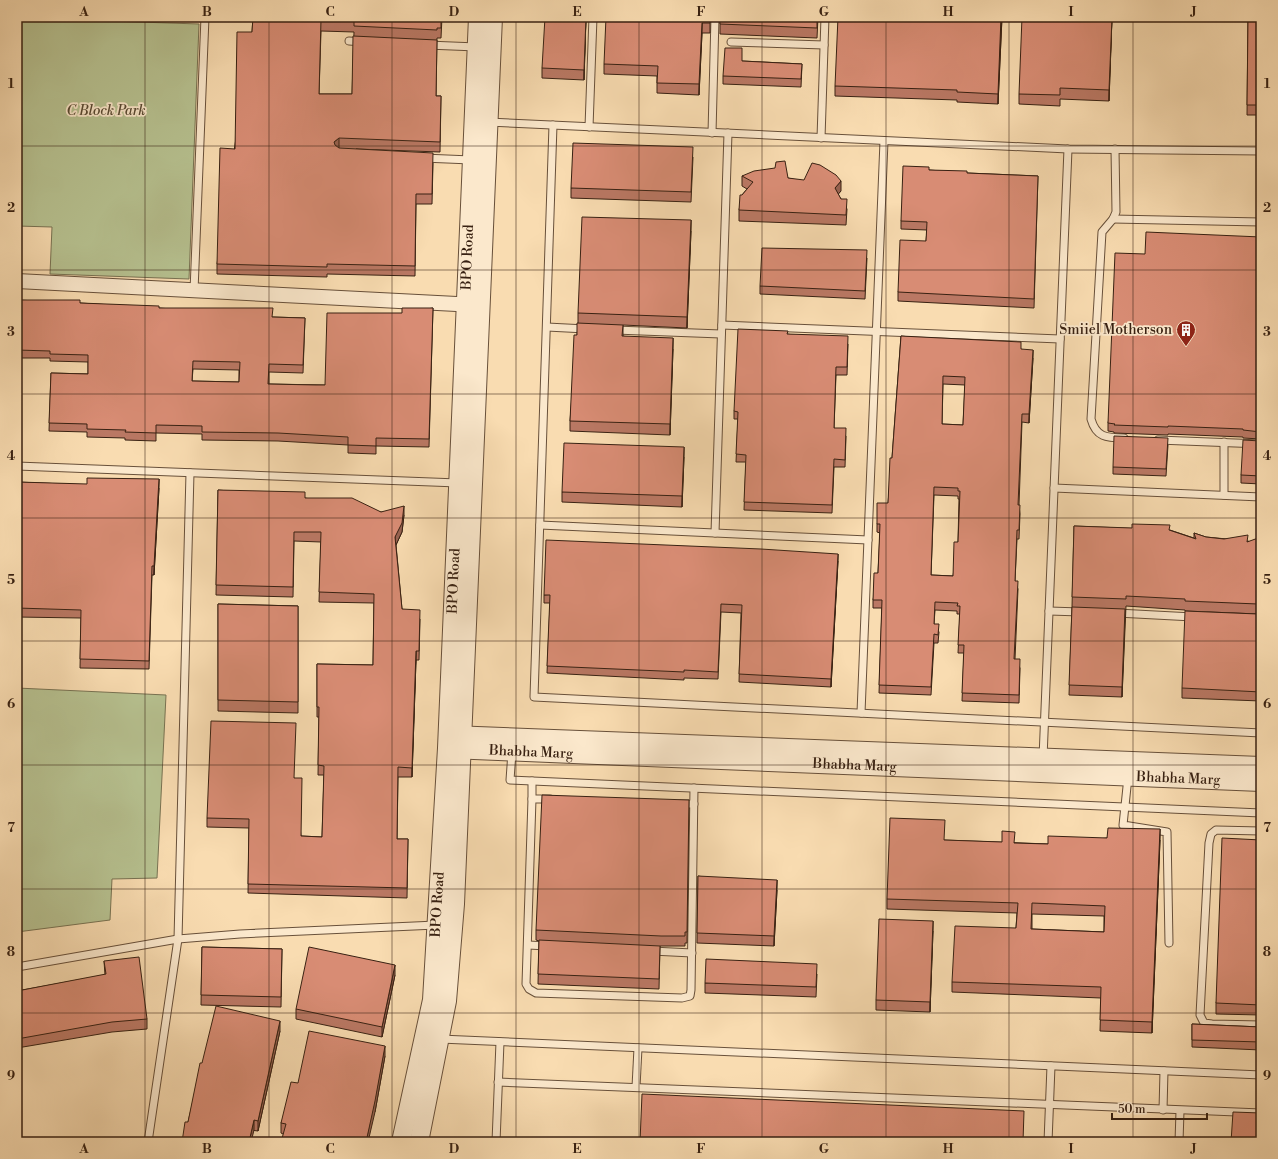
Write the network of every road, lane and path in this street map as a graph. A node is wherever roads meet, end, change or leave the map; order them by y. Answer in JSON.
{"nodes":[{"id":1,"x":205,"y":17,"type":"edge"},
{"id":2,"x":478,"y":17,"type":"edge"},
{"id":3,"x":493,"y":17,"type":"edge"},
{"id":4,"x":593,"y":17,"type":"edge"},
{"id":5,"x":715,"y":17,"type":"edge"},
{"id":6,"x":825,"y":17,"type":"edge"},
{"id":7,"x":349,"y":41,"type":"dead end"},
{"id":8,"x":372,"y":42,"type":"edge"},
{"id":9,"x":731,"y":42,"type":"dead end"},
{"id":10,"x":418,"y":44,"type":"edge"},
{"id":11,"x":824,"y":45,"type":"junction"},
{"id":12,"x":477,"y":47,"type":"junction"},
{"id":13,"x":482,"y":122,"type":"junction"},
{"id":14,"x":553,"y":125,"type":"junction"},
{"id":15,"x":589,"y":127,"type":"junction"},
{"id":16,"x":712,"y":132,"type":"junction"},
{"id":17,"x":728,"y":133,"type":"junction"},
{"id":18,"x":821,"y":138,"type":"junction"},
{"id":19,"x":884,"y":141,"type":"junction"},
{"id":20,"x":1068,"y":149,"type":"junction"},
{"id":21,"x":1115,"y":149,"type":"junction"},
{"id":22,"x":1261,"y":151,"type":"edge"},
{"id":23,"x":416,"y":157,"type":"edge"},
{"id":24,"x":473,"y":160,"type":"junction"},
{"id":25,"x":1113,"y":218,"type":"junction"},
{"id":26,"x":1261,"y":222,"type":"edge"},
{"id":27,"x":17,"y":281,"type":"edge"},
{"id":28,"x":194,"y":291,"type":"junction"},
{"id":29,"x":474,"y":304,"type":"junction"},
{"id":30,"x":722,"y":325,"type":"junction"},
{"id":31,"x":546,"y":327,"type":"junction"},
{"id":32,"x":591,"y":329,"type":"edge"},
{"id":33,"x":606,"y":329,"type":"edge"},
{"id":34,"x":876,"y":331,"type":"junction"},
{"id":35,"x":721,"y":334,"type":"junction"},
{"id":36,"x":1060,"y":339,"type":"junction"},
{"id":37,"x":1129,"y":439,"type":"edge"},
{"id":38,"x":1153,"y":440,"type":"edge"},
{"id":39,"x":1224,"y":442,"type":"junction"},
{"id":40,"x":1261,"y":444,"type":"edge"},
{"id":41,"x":17,"y":466,"type":"edge"},
{"id":42,"x":190,"y":473,"type":"junction"},
{"id":43,"x":466,"y":483,"type":"junction"},
{"id":44,"x":1054,"y":488,"type":"junction"},
{"id":45,"x":1224,"y":495,"type":"junction"},
{"id":46,"x":1261,"y":497,"type":"edge"},
{"id":47,"x":540,"y":525,"type":"junction"},
{"id":48,"x":715,"y":533,"type":"junction"},
{"id":49,"x":868,"y":540,"type":"junction"},
{"id":50,"x":1049,"y":610,"type":"junction"},
{"id":51,"x":1088,"y":612,"type":"edge"},
{"id":52,"x":1112,"y":613,"type":"edge"},
{"id":53,"x":1198,"y":617,"type":"edge"},
{"id":54,"x":861,"y":713,"type":"junction"},
{"id":55,"x":1045,"y":722,"type":"junction"},
{"id":56,"x":1261,"y":733,"type":"edge"},
{"id":57,"x":455,"y":742,"type":"junction"},
{"id":58,"x":512,"y":751,"type":"junction"},
{"id":59,"x":1043,"y":765,"type":"junction"},
{"id":60,"x":1261,"y":766,"type":"edge"},
{"id":61,"x":1128,"y":776,"type":"junction"},
{"id":62,"x":532,"y":781,"type":"junction"},
{"id":63,"x":1261,"y":782,"type":"edge"},
{"id":64,"x":694,"y":788,"type":"junction"},
{"id":65,"x":532,"y":798,"type":"junction"},
{"id":66,"x":556,"y":799,"type":"edge"},
{"id":67,"x":671,"y":803,"type":"edge"},
{"id":68,"x":694,"y":804,"type":"junction"},
{"id":69,"x":1126,"y":807,"type":"junction"},
{"id":70,"x":1261,"y":813,"type":"edge"},
{"id":71,"x":1261,"y":831,"type":"edge"},
{"id":72,"x":453,"y":923,"type":"junction"},
{"id":73,"x":436,"y":925,"type":"junction"},
{"id":74,"x":178,"y":939,"type":"junction"},
{"id":75,"x":1169,"y":943,"type":"dead end"},
{"id":76,"x":528,"y":945,"type":"junction"},
{"id":77,"x":559,"y":947,"type":"edge"},
{"id":78,"x":645,"y":951,"type":"edge"},
{"id":79,"x":692,"y":953,"type":"junction"},
{"id":80,"x":17,"y":967,"type":"edge"},
{"id":81,"x":1261,"y":1025,"type":"edge"},
{"id":82,"x":432,"y":1039,"type":"junction"},
{"id":83,"x":500,"y":1042,"type":"junction"},
{"id":84,"x":638,"y":1048,"type":"junction"},
{"id":85,"x":1051,"y":1066,"type":"junction"},
{"id":86,"x":1164,"y":1071,"type":"junction"},
{"id":87,"x":1261,"y":1075,"type":"edge"},
{"id":88,"x":498,"y":1082,"type":"junction"},
{"id":89,"x":636,"y":1087,"type":"junction"},
{"id":90,"x":1050,"y":1105,"type":"junction"},
{"id":91,"x":1163,"y":1110,"type":"junction"},
{"id":92,"x":1180,"y":1110,"type":"junction"},
{"id":93,"x":1261,"y":1113,"type":"edge"},
{"id":94,"x":148,"y":1142,"type":"edge"},
{"id":95,"x":401,"y":1142,"type":"edge"},
{"id":96,"x":419,"y":1142,"type":"edge"},
{"id":97,"x":496,"y":1142,"type":"edge"},
{"id":98,"x":1048,"y":1142,"type":"edge"},
{"id":99,"x":1179,"y":1142,"type":"edge"}],
"edges":[{"from":1,"to":28,"type":"lane"},
{"from":2,"to":12,"type":"street","name":"BPO Road"},
{"from":3,"to":13,"type":"street","name":"BPO Road"},
{"from":4,"to":15,"type":"lane"},
{"from":5,"to":16,"type":"lane"},
{"from":6,"to":11,"type":"lane"},
{"from":7,"to":8,"type":"lane"},
{"from":9,"to":11,"type":"lane"},
{"from":10,"to":12,"type":"lane"},
{"from":11,"to":18,"type":"lane"},
{"from":12,"to":13,"type":"street","name":"BPO Road"},
{"from":13,"to":14,"type":"lane"},
{"from":13,"to":24,"type":"street","name":"BPO Road"},
{"from":13,"to":29,"type":"street","name":"BPO Road"},
{"from":14,"to":15,"type":"lane"},
{"from":14,"to":31,"type":"lane"},
{"from":15,"to":16,"type":"lane"},
{"from":16,"to":17,"type":"lane"},
{"from":17,"to":18,"type":"lane"},
{"from":17,"to":30,"type":"lane"},
{"from":18,"to":19,"type":"lane"},
{"from":19,"to":20,"type":"lane"},
{"from":19,"to":34,"type":"lane"},
{"from":20,"to":21,"type":"lane"},
{"from":20,"to":36,"type":"lane"},
{"from":21,"to":22,"type":"lane"},
{"from":21,"to":25,"type":"lane"},
{"from":23,"to":24,"type":"lane"},
{"from":24,"to":29,"type":"street","name":"BPO Road"},
{"from":25,"to":26,"type":"lane"},
{"from":25,"to":37,"type":"lane"},
{"from":27,"to":28,"type":"street"},
{"from":28,"to":29,"type":"street"},
{"from":29,"to":43,"type":"street","name":"BPO Road"},
{"from":30,"to":34,"type":"lane"},
{"from":30,"to":35,"type":"lane"},
{"from":31,"to":32,"type":"lane"},
{"from":31,"to":47,"type":"lane"},
{"from":33,"to":35,"type":"lane"},
{"from":34,"to":36,"type":"lane"},
{"from":34,"to":49,"type":"lane"},
{"from":35,"to":48,"type":"lane"},
{"from":36,"to":44,"type":"lane"},
{"from":38,"to":39,"type":"lane"},
{"from":39,"to":40,"type":"lane"},
{"from":39,"to":45,"type":"lane"},
{"from":41,"to":42,"type":"lane"},
{"from":42,"to":43,"type":"lane"},
{"from":42,"to":74,"type":"lane"},
{"from":43,"to":57,"type":"street","name":"BPO Road"},
{"from":44,"to":45,"type":"lane"},
{"from":44,"to":50,"type":"lane"},
{"from":45,"to":46,"type":"lane"},
{"from":47,"to":48,"type":"lane"},
{"from":47,"to":54,"type":"lane"},
{"from":48,"to":49,"type":"lane"},
{"from":49,"to":54,"type":"lane"},
{"from":50,"to":51,"type":"lane"},
{"from":50,"to":55,"type":"lane"},
{"from":52,"to":53,"type":"lane"},
{"from":54,"to":55,"type":"lane"},
{"from":55,"to":56,"type":"lane"},
{"from":55,"to":59,"type":"lane"},
{"from":57,"to":58,"type":"street","name":"Bhabha Marg"},
{"from":57,"to":59,"type":"street","name":"Bhabha Marg"},
{"from":57,"to":72,"type":"street","name":"BPO Road"},
{"from":57,"to":73,"type":"street","name":"BPO Road"},
{"from":58,"to":59,"type":"street","name":"Bhabha Marg"},
{"from":58,"to":62,"type":"lane"},
{"from":59,"to":60,"type":"street","name":"Bhabha Marg"},
{"from":59,"to":61,"type":"street","name":"Bhabha Marg"},
{"from":61,"to":63,"type":"street","name":"Bhabha Marg"},
{"from":61,"to":69,"type":"lane"},
{"from":62,"to":64,"type":"lane"},
{"from":62,"to":65,"type":"lane"},
{"from":64,"to":68,"type":"lane"},
{"from":64,"to":69,"type":"lane"},
{"from":65,"to":66,"type":"lane"},
{"from":65,"to":76,"type":"lane"},
{"from":67,"to":68,"type":"lane"},
{"from":68,"to":79,"type":"lane"},
{"from":69,"to":70,"type":"lane"},
{"from":69,"to":75,"type":"lane"},
{"from":71,"to":81,"type":"lane"},
{"from":72,"to":73,"type":"lane"},
{"from":72,"to":82,"type":"street","name":"BPO Road"},
{"from":73,"to":74,"type":"lane"},
{"from":73,"to":82,"type":"street","name":"BPO Road"},
{"from":74,"to":80,"type":"lane"},
{"from":74,"to":94,"type":"lane"},
{"from":76,"to":77,"type":"lane"},
{"from":76,"to":79,"type":"lane"},
{"from":78,"to":79,"type":"lane"},
{"from":82,"to":83,"type":"lane"},
{"from":82,"to":95,"type":"street","name":"BPO Road"},
{"from":82,"to":96,"type":"street","name":"BPO Road"},
{"from":83,"to":84,"type":"lane"},
{"from":83,"to":88,"type":"lane"},
{"from":84,"to":85,"type":"lane"},
{"from":84,"to":89,"type":"lane"},
{"from":85,"to":86,"type":"lane"},
{"from":85,"to":90,"type":"lane"},
{"from":86,"to":87,"type":"lane"},
{"from":86,"to":91,"type":"lane"},
{"from":88,"to":89,"type":"lane"},
{"from":88,"to":97,"type":"lane"},
{"from":89,"to":90,"type":"lane"},
{"from":90,"to":91,"type":"lane"},
{"from":90,"to":98,"type":"lane"},
{"from":91,"to":92,"type":"lane"},
{"from":92,"to":93,"type":"lane"},
{"from":92,"to":99,"type":"lane"}]}
